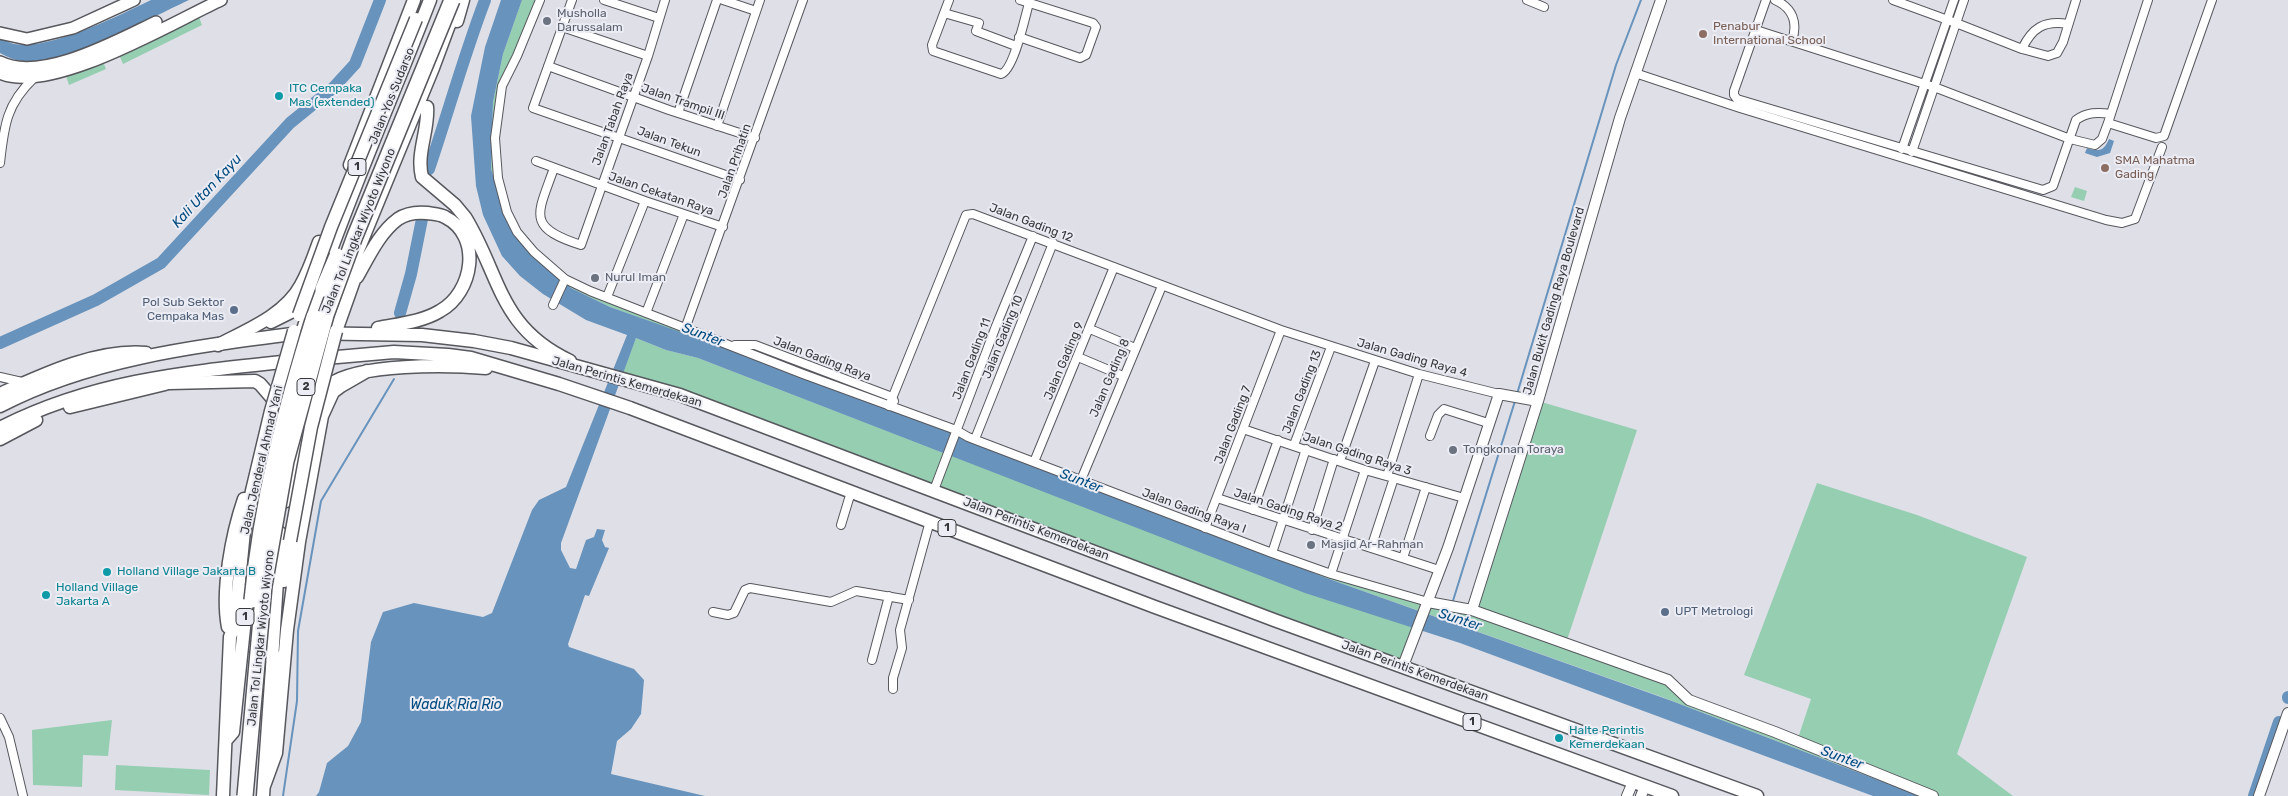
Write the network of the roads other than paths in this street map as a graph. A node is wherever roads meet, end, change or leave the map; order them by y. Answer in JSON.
{"nodes":[{"id":1,"x":134,"y":0,"type":"edge"},
{"id":2,"x":203,"y":0,"type":"edge"},
{"id":3,"x":222,"y":0,"type":"edge"},
{"id":4,"x":414,"y":0,"type":"edge"},
{"id":5,"x":424,"y":0,"type":"edge"},
{"id":6,"x":430,"y":0,"type":"edge"},
{"id":7,"x":440,"y":0,"type":"edge"},
{"id":8,"x":452,"y":0,"type":"edge"},
{"id":9,"x":463,"y":0,"type":"edge"},
{"id":10,"x":540,"y":0,"type":"edge"},
{"id":11,"x":572,"y":0,"type":"edge"},
{"id":12,"x":604,"y":0,"type":"edge"},
{"id":13,"x":665,"y":0,"type":"edge"},
{"id":14,"x":716,"y":0,"type":"edge"},
{"id":15,"x":723,"y":0,"type":"edge"},
{"id":16,"x":760,"y":0,"type":"edge"},
{"id":17,"x":803,"y":0,"type":"edge"},
{"id":18,"x":949,"y":0,"type":"edge"},
{"id":19,"x":1020,"y":0,"type":"edge"},
{"id":20,"x":1527,"y":0,"type":"edge"},
{"id":21,"x":1661,"y":0,"type":"edge"},
{"id":22,"x":1766,"y":0,"type":"edge"},
{"id":23,"x":1775,"y":0,"type":"edge"},
{"id":24,"x":1893,"y":0,"type":"edge"},
{"id":25,"x":1954,"y":0,"type":"edge"},
{"id":26,"x":1964,"y":0,"type":"edge"},
{"id":27,"x":2076,"y":0,"type":"edge"},
{"id":28,"x":2148,"y":0,"type":"edge"},
{"id":29,"x":2212,"y":0,"type":"edge"},
{"id":30,"x":1029,"y":3,"type":"junction"},
{"id":31,"x":1544,"y":7,"type":"dead end"},
{"id":32,"x":756,"y":11,"type":"junction"},
{"id":33,"x":944,"y":13,"type":"junction"},
{"id":34,"x":457,"y":15,"type":"junction"},
{"id":35,"x":658,"y":18,"type":"junction"},
{"id":36,"x":1948,"y":20,"type":"junction"},
{"id":37,"x":1956,"y":22,"type":"junction"},
{"id":38,"x":2068,"y":24,"type":"junction"},
{"id":39,"x":562,"y":27,"type":"junction"},
{"id":40,"x":1756,"y":30,"type":"junction"},
{"id":41,"x":0,"y":33,"type":"edge"},
{"id":42,"x":1019,"y":37,"type":"junction"},
{"id":43,"x":1792,"y":41,"type":"junction"},
{"id":44,"x":1016,"y":46,"type":"junction"},
{"id":45,"x":2022,"y":49,"type":"junction"},
{"id":46,"x":648,"y":56,"type":"junction"},
{"id":47,"x":407,"y":59,"type":"junction"},
{"id":48,"x":0,"y":62,"type":"edge"},
{"id":49,"x":548,"y":66,"type":"junction"},
{"id":50,"x":433,"y":68,"type":"junction"},
{"id":51,"x":0,"y":73,"type":"edge"},
{"id":52,"x":1635,"y":74,"type":"junction"},
{"id":53,"x":34,"y":78,"type":"junction"},
{"id":54,"x":1925,"y":84,"type":"junction"},
{"id":55,"x":1934,"y":87,"type":"junction"},
{"id":56,"x":634,"y":96,"type":"junction"},
{"id":57,"x":424,"y":112,"type":"junction"},
{"id":58,"x":678,"y":113,"type":"junction"},
{"id":59,"x":2111,"y":114,"type":"junction"},
{"id":60,"x":2108,"y":123,"type":"junction"},
{"id":61,"x":717,"y":126,"type":"junction"},
{"id":62,"x":2,"y":130,"type":"edge"},
{"id":63,"x":620,"y":137,"type":"junction"},
{"id":64,"x":755,"y":138,"type":"junction"},
{"id":65,"x":2070,"y":139,"type":"junction"},
{"id":66,"x":2162,"y":147,"type":"dead end"},
{"id":67,"x":1902,"y":149,"type":"junction"},
{"id":68,"x":1912,"y":152,"type":"junction"},
{"id":69,"x":536,"y":161,"type":"dead end"},
{"id":70,"x":0,"y":163,"type":"edge"},
{"id":71,"x":554,"y":168,"type":"junction"},
{"id":72,"x":740,"y":180,"type":"junction"},
{"id":73,"x":601,"y":186,"type":"junction"},
{"id":74,"x":645,"y":201,"type":"junction"},
{"id":75,"x":684,"y":214,"type":"junction"},
{"id":76,"x":723,"y":227,"type":"junction"},
{"id":77,"x":1033,"y":236,"type":"junction"},
{"id":78,"x":1053,"y":243,"type":"junction"},
{"id":79,"x":1114,"y":267,"type":"junction"},
{"id":80,"x":565,"y":280,"type":"junction"},
{"id":81,"x":1162,"y":286,"type":"junction"},
{"id":82,"x":350,"y":289,"type":"junction"},
{"id":83,"x":315,"y":290,"type":"junction"},
{"id":84,"x":607,"y":297,"type":"junction"},
{"id":85,"x":554,"y":304,"type":"dead end"},
{"id":86,"x":646,"y":313,"type":"junction"},
{"id":87,"x":686,"y":329,"type":"junction"},
{"id":88,"x":1090,"y":329,"type":"junction"},
{"id":89,"x":392,"y":330,"type":"junction"},
{"id":90,"x":1281,"y":330,"type":"junction"},
{"id":91,"x":243,"y":332,"type":"junction"},
{"id":92,"x":297,"y":332,"type":"junction"},
{"id":93,"x":331,"y":332,"type":"junction"},
{"id":94,"x":218,"y":345,"type":"junction"},
{"id":95,"x":308,"y":346,"type":"junction"},
{"id":96,"x":733,"y":346,"type":"junction"},
{"id":97,"x":1331,"y":347,"type":"junction"},
{"id":98,"x":1135,"y":348,"type":"junction"},
{"id":99,"x":161,"y":355,"type":"junction"},
{"id":100,"x":1078,"y":357,"type":"junction"},
{"id":101,"x":318,"y":358,"type":"junction"},
{"id":102,"x":292,"y":361,"type":"junction"},
{"id":103,"x":1375,"y":361,"type":"junction"},
{"id":104,"x":506,"y":369,"type":"junction"},
{"id":105,"x":591,"y":370,"type":"junction"},
{"id":106,"x":367,"y":371,"type":"junction"},
{"id":107,"x":186,"y":373,"type":"junction"},
{"id":108,"x":1419,"y":374,"type":"junction"},
{"id":109,"x":1123,"y":376,"type":"junction"},
{"id":110,"x":0,"y":377,"type":"edge"},
{"id":111,"x":26,"y":382,"type":"junction"},
{"id":112,"x":169,"y":383,"type":"junction"},
{"id":113,"x":0,"y":394,"type":"edge"},
{"id":114,"x":1503,"y":394,"type":"junction"},
{"id":115,"x":892,"y":397,"type":"junction"},
{"id":116,"x":1534,"y":400,"type":"junction"},
{"id":117,"x":0,"y":406,"type":"edge"},
{"id":118,"x":279,"y":406,"type":"junction"},
{"id":119,"x":893,"y":407,"type":"junction"},
{"id":120,"x":305,"y":410,"type":"junction"},
{"id":121,"x":1488,"y":423,"type":"junction"},
{"id":122,"x":0,"y":428,"type":"edge"},
{"id":123,"x":1243,"y":429,"type":"junction"},
{"id":124,"x":955,"y":431,"type":"junction"},
{"id":125,"x":1430,"y":436,"type":"dead end"},
{"id":126,"x":0,"y":439,"type":"edge"},
{"id":127,"x":271,"y":439,"type":"junction"},
{"id":128,"x":975,"y":439,"type":"junction"},
{"id":129,"x":1278,"y":440,"type":"junction"},
{"id":130,"x":1294,"y":445,"type":"junction"},
{"id":131,"x":1306,"y":450,"type":"junction"},
{"id":132,"x":267,"y":456,"type":"junction"},
{"id":133,"x":1337,"y":460,"type":"junction"},
{"id":134,"x":1034,"y":462,"type":"junction"},
{"id":135,"x":1365,"y":470,"type":"junction"},
{"id":136,"x":252,"y":475,"type":"junction"},
{"id":137,"x":1390,"y":477,"type":"junction"},
{"id":138,"x":1081,"y":480,"type":"junction"},
{"id":139,"x":1426,"y":487,"type":"junction"},
{"id":140,"x":934,"y":490,"type":"junction"},
{"id":141,"x":851,"y":492,"type":"junction"},
{"id":142,"x":1217,"y":498,"type":"junction"},
{"id":143,"x":1464,"y":498,"type":"junction"},
{"id":144,"x":1253,"y":510,"type":"junction"},
{"id":145,"x":1282,"y":520,"type":"junction"},
{"id":146,"x":930,"y":521,"type":"junction"},
{"id":147,"x":841,"y":525,"type":"dead end"},
{"id":148,"x":1205,"y":528,"type":"junction"},
{"id":149,"x":1312,"y":530,"type":"junction"},
{"id":150,"x":1341,"y":539,"type":"junction"},
{"id":151,"x":1371,"y":548,"type":"junction"},
{"id":152,"x":1272,"y":553,"type":"junction"},
{"id":153,"x":1403,"y":558,"type":"junction"},
{"id":154,"x":1439,"y":570,"type":"junction"},
{"id":155,"x":1331,"y":574,"type":"junction"},
{"id":156,"x":889,"y":596,"type":"junction"},
{"id":157,"x":908,"y":600,"type":"junction"},
{"id":158,"x":1430,"y":603,"type":"junction"},
{"id":159,"x":1470,"y":609,"type":"junction"},
{"id":160,"x":713,"y":612,"type":"dead end"},
{"id":161,"x":230,"y":637,"type":"junction"},
{"id":162,"x":272,"y":660,"type":"junction"},
{"id":163,"x":872,"y":660,"type":"dead end"},
{"id":164,"x":1403,"y":666,"type":"junction"},
{"id":165,"x":893,"y":689,"type":"dead end"},
{"id":166,"x":2288,"y":713,"type":"edge"},
{"id":167,"x":0,"y":718,"type":"edge"},
{"id":168,"x":9,"y":738,"type":"junction"},
{"id":169,"x":226,"y":740,"type":"junction"},
{"id":170,"x":0,"y":742,"type":"edge"},
{"id":171,"x":1633,"y":782,"type":"junction"},
{"id":172,"x":264,"y":791,"type":"edge"},
{"id":173,"x":1643,"y":791,"type":"edge"},
{"id":174,"x":23,"y":796,"type":"edge"},
{"id":175,"x":223,"y":796,"type":"edge"},
{"id":176,"x":235,"y":796,"type":"edge"},
{"id":177,"x":245,"y":796,"type":"edge"},
{"id":178,"x":1627,"y":796,"type":"edge"},
{"id":179,"x":1672,"y":796,"type":"edge"},
{"id":180,"x":1757,"y":796,"type":"edge"},
{"id":181,"x":1933,"y":796,"type":"edge"},
{"id":182,"x":2259,"y":796,"type":"edge"}],
"edges":[{"from":1,"to":41,"type":"main road"},
{"from":2,"to":48,"type":"main road"},
{"from":3,"to":53,"type":"main road"},
{"from":4,"to":91,"type":"main road"},
{"from":5,"to":92,"type":"main road","name":"Jalan Yos Sudarso","number":"1","bridge":true},
{"from":6,"to":47,"type":"main road","name":"Jalan Yos Sudarso","number":"1"},
{"from":7,"to":176,"type":"highway","name":"Jalan Tol Lingkar Wiyoto Wiyono","number":"2","bridge":true},
{"from":8,"to":177,"type":"highway","name":"Jalan Tol Lingkar Wiyoto Wiyono","number":"2","bridge":true},
{"from":9,"to":34,"type":"main road"},
{"from":10,"to":80,"type":"street","name":"Jalan Gading Raya"},
{"from":11,"to":39,"type":"street"},
{"from":12,"to":35,"type":"street"},
{"from":13,"to":35,"type":"street","name":"Jalan Tabah Raya"},
{"from":14,"to":58,"type":"street"},
{"from":15,"to":32,"type":"street"},
{"from":16,"to":32,"type":"street"},
{"from":17,"to":64,"type":"street","name":"Jalan Prihatin"},
{"from":18,"to":33,"type":"street"},
{"from":19,"to":30,"type":"street"},
{"from":20,"to":31,"type":"street"},
{"from":21,"to":52,"type":"street","name":"Jalan Bukit Gading Raya Boulevard"},
{"from":22,"to":40,"type":"street"},
{"from":23,"to":43,"type":"street"},
{"from":24,"to":36,"type":"street"},
{"from":25,"to":36,"type":"street"},
{"from":26,"to":37,"type":"street"},
{"from":27,"to":38,"type":"street"},
{"from":28,"to":59,"type":"street"},
{"from":29,"to":60,"type":"street"},
{"from":30,"to":42,"type":"street"},
{"from":30,"to":42,"type":"street"},
{"from":32,"to":61,"type":"street"},
{"from":33,"to":44,"type":"street"},
{"from":33,"to":44,"type":"street"},
{"from":34,"to":50,"type":"main road"},
{"from":34,"to":57,"type":"main road"},
{"from":35,"to":46,"type":"street","name":"Jalan Tabah Raya"},
{"from":36,"to":37,"type":"street"},
{"from":36,"to":54,"type":"street"},
{"from":37,"to":45,"type":"street"},
{"from":37,"to":55,"type":"street"},
{"from":38,"to":45,"type":"street"},
{"from":38,"to":45,"type":"street"},
{"from":39,"to":46,"type":"street"},
{"from":39,"to":49,"type":"street"},
{"from":40,"to":43,"type":"street"},
{"from":40,"to":67,"type":"street"},
{"from":42,"to":44,"type":"street"},
{"from":43,"to":54,"type":"street"},
{"from":46,"to":56,"type":"street","name":"Jalan Tabah Raya"},
{"from":47,"to":50,"type":"main road"},
{"from":47,"to":83,"type":"main road","name":"Jalan Yos Sudarso","number":"1"},
{"from":49,"to":56,"type":"street","name":"Jalan Trampil III"},
{"from":49,"to":63,"type":"street","name":"Jalan Tekun"},
{"from":50,"to":93,"type":"main road"},
{"from":51,"to":53,"type":"main road"},
{"from":52,"to":66,"type":"street"},
{"from":52,"to":116,"type":"street","name":"Jalan Bukit Gading Raya Boulevard"},
{"from":53,"to":62,"type":"street"},
{"from":54,"to":55,"type":"street"},
{"from":54,"to":67,"type":"street"},
{"from":55,"to":65,"type":"street"},
{"from":55,"to":68,"type":"street"},
{"from":56,"to":58,"type":"street","name":"Jalan Trampil III"},
{"from":56,"to":63,"type":"street","name":"Jalan Tabah Raya"},
{"from":57,"to":82,"type":"main road"},
{"from":57,"to":105,"type":"main road"},
{"from":58,"to":61,"type":"street","name":"Jalan Trampil III"},
{"from":59,"to":60,"type":"street"},
{"from":59,"to":65,"type":"street"},
{"from":60,"to":65,"type":"street"},
{"from":61,"to":64,"type":"street","name":"Jalan Trampil III"},
{"from":62,"to":70,"type":"street"},
{"from":63,"to":72,"type":"street","name":"Jalan Tekun"},
{"from":63,"to":73,"type":"street","name":"Jalan Tabah Raya"},
{"from":64,"to":72,"type":"street","name":"Jalan Prihatin"},
{"from":65,"to":68,"type":"street"},
{"from":67,"to":68,"type":"street"},
{"from":69,"to":71,"type":"street","name":"Jalan Cekatan Raya"},
{"from":71,"to":73,"type":"street","name":"Jalan Cekatan Raya"},
{"from":71,"to":73,"type":"street","name":"Jalan Tabah Raya"},
{"from":72,"to":76,"type":"street","name":"Jalan Prihatin"},
{"from":73,"to":74,"type":"street","name":"Jalan Cekatan Raya"},
{"from":74,"to":75,"type":"street","name":"Jalan Cekatan Raya"},
{"from":74,"to":84,"type":"street"},
{"from":75,"to":76,"type":"street","name":"Jalan Cekatan Raya"},
{"from":75,"to":86,"type":"street"},
{"from":76,"to":87,"type":"street","name":"Jalan Prihatin"},
{"from":77,"to":78,"type":"street","name":"Jalan Gading 12"},
{"from":77,"to":115,"type":"street","name":"Jalan Gading 12"},
{"from":77,"to":124,"type":"street","name":"Jalan Gading 11"},
{"from":78,"to":79,"type":"street","name":"Jalan Gading 12"},
{"from":78,"to":128,"type":"street","name":"Jalan Gading 10"},
{"from":79,"to":81,"type":"street","name":"Jalan Gading 12"},
{"from":79,"to":88,"type":"street","name":"Jalan Gading 9"},
{"from":80,"to":84,"type":"street","name":"Jalan Gading Raya"},
{"from":80,"to":85,"type":"street"},
{"from":81,"to":90,"type":"street","name":"Jalan Gading 12"},
{"from":81,"to":98,"type":"street","name":"Jalan Gading 8"},
{"from":82,"to":89,"type":"main road"},
{"from":82,"to":93,"type":"main road"},
{"from":83,"to":91,"type":"main road"},
{"from":83,"to":92,"type":"main road","name":"Jalan Yos Sudarso","number":"1"},
{"from":84,"to":86,"type":"street","name":"Jalan Gading Raya"},
{"from":86,"to":87,"type":"street","name":"Jalan Gading Raya"},
{"from":87,"to":96,"type":"street","name":"Jalan Gading Raya"},
{"from":88,"to":98,"type":"street"},
{"from":88,"to":100,"type":"street","name":"Jalan Gading 9"},
{"from":89,"to":93,"type":"main road"},
{"from":89,"to":105,"type":"main road","name":"Jalan Perintis Kemerdekaan","number":"1"},
{"from":90,"to":97,"type":"street","name":"Jalan Gading Raya 4"},
{"from":90,"to":123,"type":"street","name":"Jalan Gading 7"},
{"from":91,"to":94,"type":"main road"},
{"from":92,"to":93,"type":"main road"},
{"from":92,"to":94,"type":"main road"},
{"from":92,"to":95,"type":"main road"},
{"from":92,"to":102,"type":"main road","name":"Jalan Jenderal Ahmad Yani","number":"1"},
{"from":92,"to":161,"type":"main road","name":"Jalan Jenderal Ahmad Yani","number":"1","bridge":true},
{"from":93,"to":95,"type":"main road"},
{"from":93,"to":101,"type":"main road"},
{"from":93,"to":162,"type":"main road","bridge":true},
{"from":94,"to":99,"type":"main road"},
{"from":95,"to":101,"type":"main road"},
{"from":95,"to":102,"type":"main road"},
{"from":96,"to":115,"type":"street","name":"Jalan Gading Raya"},
{"from":96,"to":119,"type":"street","name":"Jalan Gading Raya"},
{"from":97,"to":103,"type":"street","name":"Jalan Gading Raya 4"},
{"from":97,"to":130,"type":"street","name":"Jalan Gading 13"},
{"from":98,"to":109,"type":"street","name":"Jalan Gading 8"},
{"from":99,"to":111,"type":"main road"},
{"from":99,"to":117,"type":"main road"},
{"from":100,"to":109,"type":"street"},
{"from":100,"to":134,"type":"street","name":"Jalan Gading 9"},
{"from":101,"to":102,"type":"main road","name":"Jalan Perintis Kemerdekaan","number":"1"},
{"from":101,"to":104,"type":"main road","name":"Jalan Perintis Kemerdekaan","number":"1"},
{"from":101,"to":120,"type":"main road"},
{"from":102,"to":107,"type":"main road","name":"Jalan Perintis Kemerdekaan"},
{"from":102,"to":118,"type":"main road","name":"Jalan Jenderal Ahmad Yani","number":"1"},
{"from":103,"to":108,"type":"street","name":"Jalan Gading Raya 4"},
{"from":103,"to":133,"type":"street"},
{"from":104,"to":106,"type":"main road"},
{"from":104,"to":141,"type":"main road","name":"Jalan Perintis Kemerdekaan","number":"1"},
{"from":105,"to":140,"type":"main road","name":"Jalan Perintis Kemerdekaan","number":"1"},
{"from":106,"to":120,"type":"main road"},
{"from":106,"to":172,"type":"main road"},
{"from":107,"to":112,"type":"main road"},
{"from":107,"to":122,"type":"main road","name":"Jalan Perintis Kemerdekaan"},
{"from":108,"to":114,"type":"street","name":"Jalan Gading Raya 4"},
{"from":108,"to":137,"type":"street"},
{"from":109,"to":138,"type":"street","name":"Jalan Gading 8"},
{"from":110,"to":111,"type":"street"},
{"from":111,"to":113,"type":"main road"},
{"from":112,"to":118,"type":"main road"},
{"from":112,"to":126,"type":"main road"},
{"from":114,"to":116,"type":"street","name":"Jalan Gading Raya 4"},
{"from":114,"to":121,"type":"street"},
{"from":115,"to":119,"type":"street"},
{"from":116,"to":159,"type":"street","name":"Jalan Bukit Gading Raya Boulevard"},
{"from":118,"to":127,"type":"main road","name":"Jalan Jenderal Ahmad Yani","number":"1"},
{"from":119,"to":124,"type":"street","name":"Jalan Gading Raya"},
{"from":120,"to":162,"type":"main road"},
{"from":121,"to":125,"type":"street"},
{"from":121,"to":143,"type":"street"},
{"from":123,"to":129,"type":"street","name":"Jalan Gading Raya 3"},
{"from":123,"to":142,"type":"street","name":"Jalan Gading 7"},
{"from":124,"to":128,"type":"street","name":"Jalan Gading Raya I"},
{"from":124,"to":140,"type":"street","name":"Jalan Gading 11"},
{"from":127,"to":132,"type":"main road","name":"Jalan Jenderal Ahmad Yani","number":"1"},
{"from":127,"to":136,"type":"main road"},
{"from":128,"to":134,"type":"street","name":"Jalan Gading Raya I"},
{"from":129,"to":130,"type":"street","name":"Jalan Gading Raya 3"},
{"from":129,"to":144,"type":"street"},
{"from":130,"to":131,"type":"street","name":"Jalan Gading Raya 3"},
{"from":131,"to":133,"type":"street","name":"Jalan Gading Raya 3"},
{"from":131,"to":145,"type":"street"},
{"from":132,"to":136,"type":"main road"},
{"from":132,"to":169,"type":"main road","name":"Jalan Jenderal Ahmad Yani","number":"1"},
{"from":133,"to":135,"type":"street","name":"Jalan Gading Raya 3"},
{"from":133,"to":149,"type":"street"},
{"from":134,"to":138,"type":"street","name":"Jalan Gading Raya I"},
{"from":135,"to":137,"type":"street","name":"Jalan Gading Raya 3"},
{"from":135,"to":150,"type":"street"},
{"from":136,"to":161,"type":"main road"},
{"from":137,"to":139,"type":"street","name":"Jalan Gading Raya 3"},
{"from":137,"to":151,"type":"street"},
{"from":138,"to":148,"type":"street","name":"Jalan Gading Raya I"},
{"from":139,"to":143,"type":"street","name":"Jalan Gading Raya 3"},
{"from":139,"to":153,"type":"street"},
{"from":140,"to":164,"type":"main road","name":"Jalan Perintis Kemerdekaan","number":"1"},
{"from":141,"to":146,"type":"main road","name":"Jalan Perintis Kemerdekaan","number":"1"},
{"from":141,"to":147,"type":"street"},
{"from":142,"to":144,"type":"street","name":"Jalan Gading Raya 2"},
{"from":142,"to":148,"type":"street","name":"Jalan Gading 7"},
{"from":143,"to":154,"type":"street"},
{"from":144,"to":145,"type":"street","name":"Jalan Gading Raya 2"},
{"from":145,"to":149,"type":"street","name":"Jalan Gading Raya 2"},
{"from":145,"to":152,"type":"street"},
{"from":146,"to":157,"type":"street"},
{"from":146,"to":171,"type":"main road","name":"Jalan Perintis Kemerdekaan","number":"1"},
{"from":148,"to":152,"type":"street","name":"Jalan Gading Raya I"},
{"from":149,"to":150,"type":"street","name":"Jalan Gading Raya 2"},
{"from":150,"to":151,"type":"street","name":"Jalan Gading Raya 2"},
{"from":150,"to":155,"type":"street"},
{"from":151,"to":153,"type":"street","name":"Jalan Gading Raya 2"},
{"from":152,"to":155,"type":"street","name":"Jalan Gading Raya I"},
{"from":153,"to":154,"type":"street","name":"Jalan Gading Raya 2"},
{"from":154,"to":158,"type":"street"},
{"from":155,"to":158,"type":"street","name":"Jalan Gading Raya I"},
{"from":156,"to":157,"type":"street"},
{"from":156,"to":160,"type":"street"},
{"from":156,"to":163,"type":"street"},
{"from":157,"to":165,"type":"street"},
{"from":158,"to":159,"type":"street"},
{"from":158,"to":164,"type":"street"},
{"from":159,"to":181,"type":"street"},
{"from":161,"to":169,"type":"main road","name":"Jalan Jenderal Ahmad Yani","number":"1"},
{"from":162,"to":172,"type":"main road"},
{"from":164,"to":180,"type":"main road","name":"Jalan Perintis Kemerdekaan","number":"1"},
{"from":166,"to":182,"type":"street"},
{"from":167,"to":168,"type":"street"},
{"from":168,"to":170,"type":"street"},
{"from":168,"to":174,"type":"street"},
{"from":169,"to":175,"type":"main road","name":"Jalan Jenderal Ahmad Yani","number":"1"},
{"from":171,"to":173,"type":"main road","name":"Jalan Perintis Kemerdekaan","number":"1"},
{"from":171,"to":178,"type":"street"},
{"from":173,"to":179,"type":"main road","name":"Jalan Perintis Kemerdekaan","number":"1"}]}
